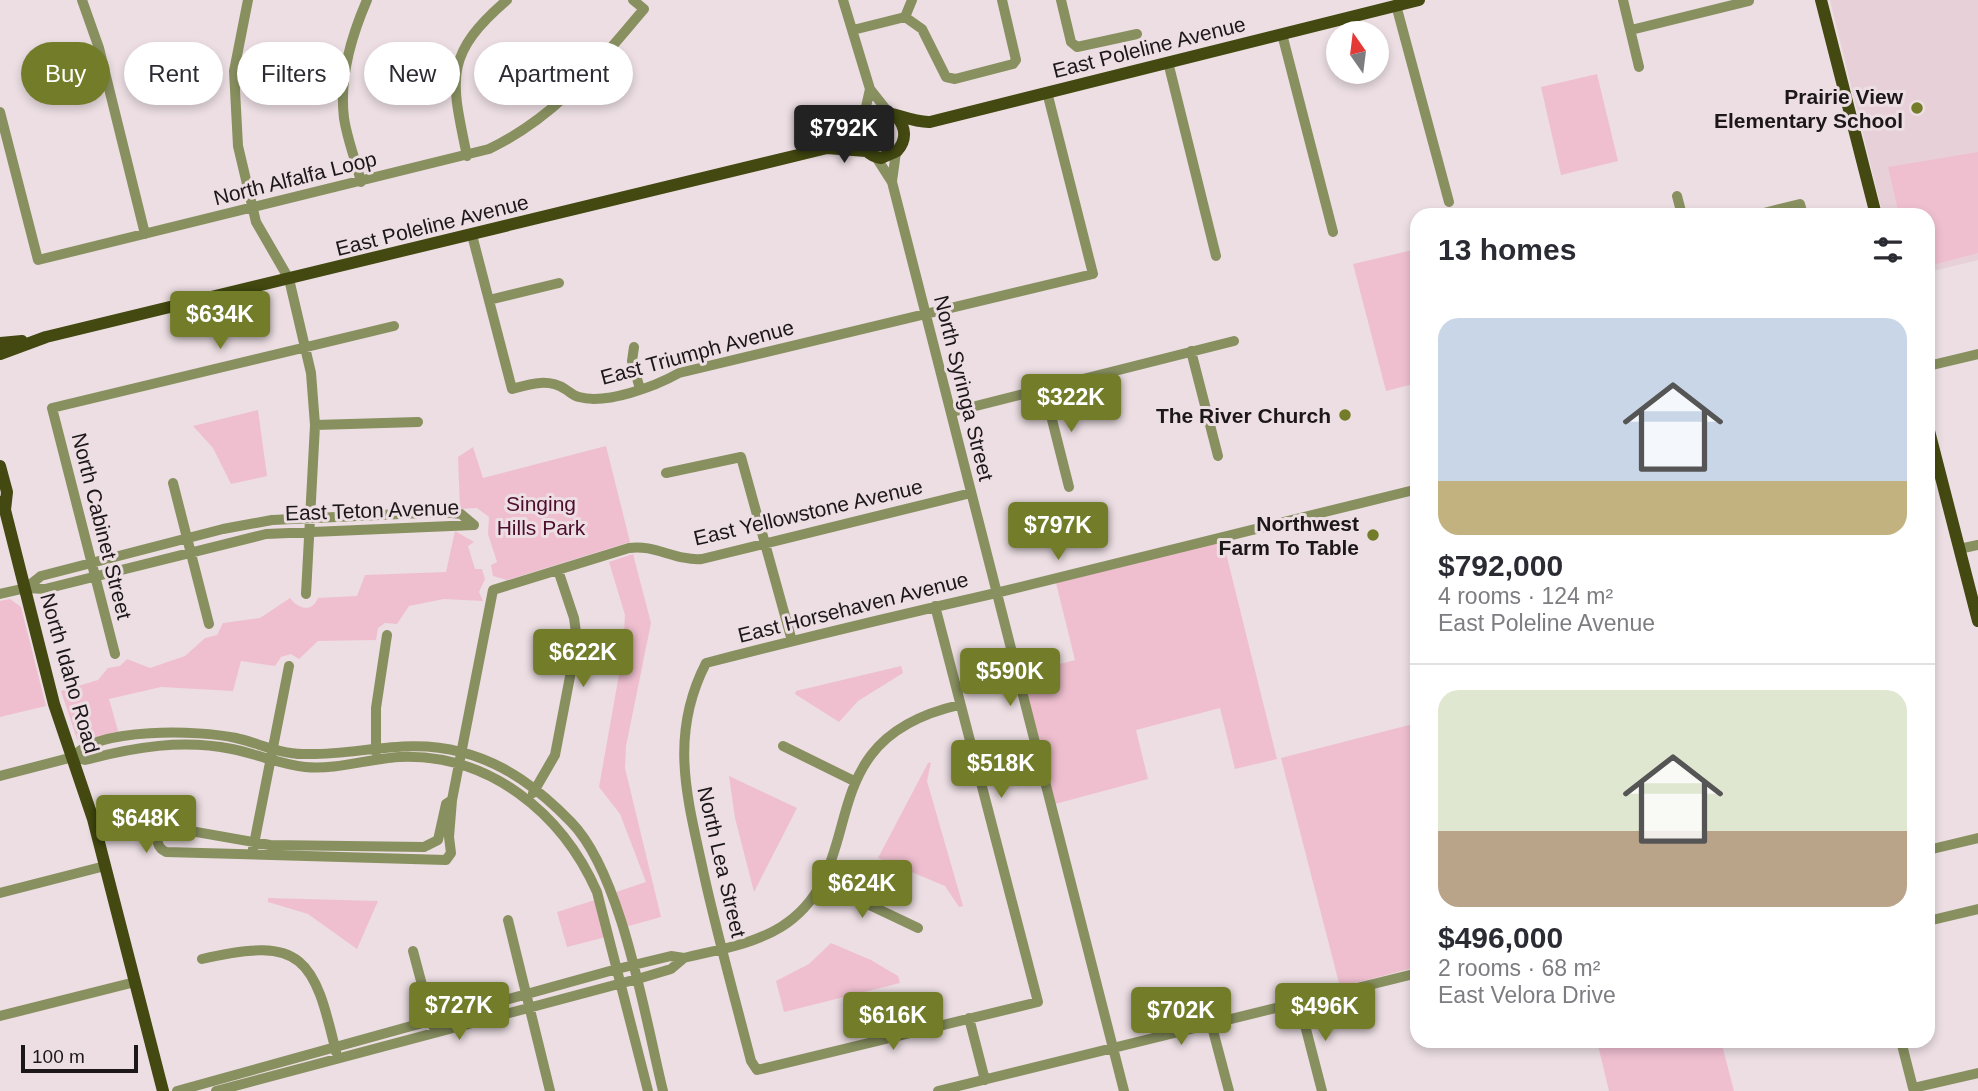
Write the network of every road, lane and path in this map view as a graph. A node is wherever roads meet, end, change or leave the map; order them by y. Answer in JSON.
{"nodes":[{"id":1,"x":82,"y":0,"type":"edge"},
{"id":2,"x":248,"y":0,"type":"edge"},
{"id":3,"x":367,"y":0,"type":"edge"},
{"id":4,"x":507,"y":0,"type":"edge"},
{"id":5,"x":633,"y":0,"type":"edge"},
{"id":6,"x":843,"y":0,"type":"edge"},
{"id":7,"x":912,"y":0,"type":"edge"},
{"id":8,"x":1002,"y":0,"type":"edge"},
{"id":9,"x":1060,"y":0,"type":"edge"},
{"id":10,"x":1419,"y":0,"type":"edge"},
{"id":11,"x":1623,"y":0,"type":"edge"},
{"id":12,"x":1821,"y":0,"type":"edge"},
{"id":13,"x":1749,"y":1,"type":"edge"},
{"id":14,"x":1396,"y":5,"type":"junction"},
{"id":15,"x":905,"y":17,"type":"junction"},
{"id":16,"x":853,"y":30,"type":"junction"},
{"id":17,"x":1631,"y":30,"type":"junction"},
{"id":18,"x":1137,"y":34,"type":"dead end"},
{"id":19,"x":1282,"y":34,"type":"junction"},
{"id":20,"x":1168,"y":62,"type":"junction"},
{"id":21,"x":1639,"y":67,"type":"dead end"},
{"id":22,"x":870,"y":89,"type":"junction"},
{"id":23,"x":1047,"y":92,"type":"junction"},
{"id":24,"x":0,"y":112,"type":"edge"},
{"id":25,"x":892,"y":114,"type":"junction"},
{"id":26,"x":930,"y":122,"type":"junction"},
{"id":27,"x":861,"y":124,"type":"junction"},
{"id":28,"x":827,"y":148,"type":"junction"},
{"id":29,"x":898,"y":150,"type":"junction"},
{"id":30,"x":871,"y":154,"type":"junction"},
{"id":31,"x":467,"y":156,"type":"junction"},
{"id":32,"x":361,"y":182,"type":"junction"},
{"id":33,"x":892,"y":182,"type":"junction"},
{"id":34,"x":1677,"y":196,"type":"dead end"},
{"id":35,"x":1449,"y":202,"type":"dead end"},
{"id":36,"x":253,"y":208,"type":"junction"},
{"id":37,"x":1680,"y":208,"type":"edge"},
{"id":38,"x":1874,"y":208,"type":"edge"},
{"id":39,"x":1333,"y":232,"type":"dead end"},
{"id":40,"x":145,"y":234,"type":"junction"},
{"id":41,"x":472,"y":235,"type":"junction"},
{"id":42,"x":1216,"y":256,"type":"dead end"},
{"id":43,"x":289,"y":279,"type":"junction"},
{"id":44,"x":559,"y":283,"type":"dead end"},
{"id":45,"x":489,"y":300,"type":"junction"},
{"id":46,"x":926,"y":316,"type":"junction"},
{"id":47,"x":394,"y":326,"type":"dead end"},
{"id":48,"x":46,"y":337,"type":"junction"},
{"id":49,"x":1234,"y":341,"type":"dead end"},
{"id":50,"x":0,"y":343,"type":"edge"},
{"id":51,"x":306,"y":346,"type":"junction"},
{"id":52,"x":634,"y":347,"type":"dead end"},
{"id":53,"x":1191,"y":351,"type":"junction"},
{"id":54,"x":0,"y":354,"type":"edge"},
{"id":55,"x":1978,"y":354,"type":"edge"},
{"id":56,"x":1935,"y":364,"type":"edge"},
{"id":57,"x":1044,"y":388,"type":"junction"},
{"id":58,"x":640,"y":389,"type":"junction"},
{"id":59,"x":952,"y":412,"type":"junction"},
{"id":60,"x":418,"y":422,"type":"dead end"},
{"id":61,"x":315,"y":425,"type":"junction"},
{"id":62,"x":1218,"y":456,"type":"dead end"},
{"id":63,"x":1935,"y":456,"type":"edge"},
{"id":64,"x":0,"y":466,"type":"edge"},
{"id":65,"x":666,"y":473,"type":"dead end"},
{"id":66,"x":173,"y":483,"type":"dead end"},
{"id":67,"x":1069,"y":487,"type":"dead end"},
{"id":68,"x":1410,"y":491,"type":"edge"},
{"id":69,"x":971,"y":493,"type":"junction"},
{"id":70,"x":3,"y":506,"type":"edge"},
{"id":71,"x":308,"y":518,"type":"junction"},
{"id":72,"x":307,"y":530,"type":"junction"},
{"id":73,"x":187,"y":539,"type":"junction"},
{"id":74,"x":766,"y":543,"type":"junction"},
{"id":75,"x":1978,"y":545,"type":"edge"},
{"id":76,"x":1959,"y":550,"type":"junction"},
{"id":77,"x":190,"y":551,"type":"junction"},
{"id":78,"x":92,"y":564,"type":"junction"},
{"id":79,"x":558,"y":570,"type":"junction"},
{"id":80,"x":95,"y":576,"type":"junction"},
{"id":81,"x":26,"y":588,"type":"junction"},
{"id":82,"x":996,"y":593,"type":"junction"},
{"id":83,"x":0,"y":594,"type":"edge"},
{"id":84,"x":306,"y":594,"type":"dead end"},
{"id":85,"x":935,"y":606,"type":"junction"},
{"id":86,"x":1978,"y":621,"type":"edge"},
{"id":87,"x":209,"y":624,"type":"dead end"},
{"id":88,"x":387,"y":635,"type":"dead end"},
{"id":89,"x":792,"y":641,"type":"junction"},
{"id":90,"x":115,"y":654,"type":"dead end"},
{"id":91,"x":706,"y":663,"type":"joint"},
{"id":92,"x":289,"y":666,"type":"dead end"},
{"id":93,"x":959,"y":705,"type":"junction"},
{"id":94,"x":783,"y":746,"type":"dead end"},
{"id":95,"x":376,"y":747,"type":"junction"},
{"id":96,"x":274,"y":749,"type":"junction"},
{"id":97,"x":462,"y":752,"type":"junction"},
{"id":98,"x":73,"y":757,"type":"junction"},
{"id":99,"x":377,"y":759,"type":"junction"},
{"id":100,"x":271,"y":761,"type":"junction"},
{"id":101,"x":460,"y":763,"type":"junction"},
{"id":102,"x":0,"y":776,"type":"edge"},
{"id":103,"x":854,"y":781,"type":"junction"},
{"id":104,"x":536,"y":789,"type":"junction"},
{"id":105,"x":452,"y":800,"type":"junction"},
{"id":106,"x":529,"y":800,"type":"junction"},
{"id":107,"x":1978,"y":838,"type":"edge"},
{"id":108,"x":253,"y":848,"type":"junction"},
{"id":109,"x":1935,"y":848,"type":"edge"},
{"id":110,"x":105,"y":866,"type":"junction"},
{"id":111,"x":821,"y":882,"type":"junction"},
{"id":112,"x":0,"y":893,"type":"edge"},
{"id":113,"x":1978,"y":909,"type":"edge"},
{"id":114,"x":1935,"y":919,"type":"edge"},
{"id":115,"x":508,"y":920,"type":"dead end"},
{"id":116,"x":918,"y":928,"type":"dead end"},
{"id":117,"x":722,"y":949,"type":"junction"},
{"id":118,"x":413,"y":951,"type":"dead end"},
{"id":119,"x":684,"y":958,"type":"junction"},
{"id":120,"x":202,"y":959,"type":"dead end"},
{"id":121,"x":632,"y":966,"type":"junction"},
{"id":122,"x":617,"y":969,"type":"junction"},
{"id":123,"x":1410,"y":975,"type":"edge"},
{"id":124,"x":635,"y":980,"type":"junction"},
{"id":125,"x":135,"y":982,"type":"junction"},
{"id":126,"x":621,"y":984,"type":"junction"},
{"id":127,"x":526,"y":994,"type":"junction"},
{"id":128,"x":1299,"y":1002,"type":"junction"},
{"id":129,"x":529,"y":1008,"type":"junction"},
{"id":130,"x":0,"y":1016,"type":"edge"},
{"id":131,"x":970,"y":1018,"type":"junction"},
{"id":132,"x":431,"y":1020,"type":"junction"},
{"id":133,"x":1211,"y":1023,"type":"junction"},
{"id":134,"x":435,"y":1033,"type":"junction"},
{"id":135,"x":334,"y":1046,"type":"junction"},
{"id":136,"x":1903,"y":1048,"type":"edge"},
{"id":137,"x":1113,"y":1049,"type":"junction"},
{"id":138,"x":337,"y":1059,"type":"junction"},
{"id":139,"x":232,"y":1073,"type":"junction"},
{"id":140,"x":1978,"y":1073,"type":"edge"},
{"id":141,"x":985,"y":1080,"type":"junction"},
{"id":142,"x":235,"y":1088,"type":"edge"},
{"id":143,"x":163,"y":1091,"type":"edge"},
{"id":144,"x":177,"y":1091,"type":"edge"},
{"id":145,"x":216,"y":1091,"type":"edge"},
{"id":146,"x":550,"y":1091,"type":"edge"},
{"id":147,"x":649,"y":1091,"type":"edge"},
{"id":148,"x":663,"y":1091,"type":"edge"},
{"id":149,"x":938,"y":1091,"type":"edge"},
{"id":150,"x":1124,"y":1091,"type":"edge"},
{"id":151,"x":1229,"y":1091,"type":"edge"},
{"id":152,"x":1322,"y":1091,"type":"edge"}],
"edges":[{"from":1,"to":40,"type":"street"},
{"from":2,"to":36,"type":"street"},
{"from":3,"to":32,"type":"street"},
{"from":4,"to":31,"type":"street"},
{"from":5,"to":31,"type":"street","name":"North Alfalfa Loop"},
{"from":6,"to":16,"type":"street"},
{"from":7,"to":15,"type":"street"},
{"from":8,"to":15,"type":"street"},
{"from":9,"to":18,"type":"street"},
{"from":10,"to":14,"type":"main road","name":"East Poleline Avenue"},
{"from":11,"to":17,"type":"street"},
{"from":12,"to":38,"type":"main road"},
{"from":13,"to":17,"type":"street"},
{"from":14,"to":19,"type":"main road","name":"East Poleline Avenue"},
{"from":14,"to":35,"type":"street"},
{"from":15,"to":16,"type":"street"},
{"from":16,"to":22,"type":"street"},
{"from":17,"to":21,"type":"street"},
{"from":19,"to":20,"type":"main road","name":"East Poleline Avenue"},
{"from":19,"to":39,"type":"street"},
{"from":20,"to":23,"type":"main road","name":"East Poleline Avenue"},
{"from":20,"to":42,"type":"street"},
{"from":22,"to":25,"type":"street"},
{"from":22,"to":27,"type":"street"},
{"from":23,"to":26,"type":"main road","name":"East Poleline Avenue"},
{"from":23,"to":46,"type":"street","name":"East Triumph Avenue"},
{"from":24,"to":40,"type":"street","name":"North Alfalfa Loop"},
{"from":25,"to":26,"type":"main road","name":"East Poleline Avenue"},
{"from":25,"to":27,"type":"main road"},
{"from":25,"to":29,"type":"main road"},
{"from":26,"to":29,"type":"main road","name":"East Poleline Avenue"},
{"from":27,"to":28,"type":"main road","name":"East Poleline Avenue"},
{"from":27,"to":30,"type":"main road"},
{"from":28,"to":30,"type":"main road","name":"East Poleline Avenue"},
{"from":28,"to":41,"type":"main road","name":"East Poleline Avenue"},
{"from":29,"to":30,"type":"main road"},
{"from":29,"to":33,"type":"street","name":"North Syringa Street"},
{"from":30,"to":33,"type":"street","name":"North Syringa Street"},
{"from":31,"to":32,"type":"street","name":"North Alfalfa Loop"},
{"from":32,"to":36,"type":"street","name":"North Alfalfa Loop"},
{"from":33,"to":46,"type":"street","name":"North Syringa Street"},
{"from":34,"to":37,"type":"street"},
{"from":36,"to":40,"type":"street","name":"North Alfalfa Loop"},
{"from":36,"to":43,"type":"street"},
{"from":41,"to":43,"type":"main road","name":"East Poleline Avenue"},
{"from":41,"to":45,"type":"street","name":"East Triumph Avenue"},
{"from":43,"to":48,"type":"main road","name":"East Poleline Avenue"},
{"from":43,"to":51,"type":"street"},
{"from":44,"to":45,"type":"street"},
{"from":45,"to":58,"type":"street","name":"East Triumph Avenue"},
{"from":46,"to":58,"type":"street","name":"East Triumph Avenue"},
{"from":46,"to":59,"type":"street","name":"North Syringa Street"},
{"from":47,"to":51,"type":"street"},
{"from":48,"to":50,"type":"main road","name":"East Poleline Avenue"},
{"from":48,"to":54,"type":"main road","name":"East Poleline Avenue"},
{"from":49,"to":53,"type":"street"},
{"from":51,"to":61,"type":"street"},
{"from":51,"to":78,"type":"street","name":"North Cabinet Street"},
{"from":52,"to":58,"type":"street"},
{"from":53,"to":57,"type":"street"},
{"from":53,"to":62,"type":"street"},
{"from":55,"to":56,"type":"street"},
{"from":57,"to":59,"type":"street"},
{"from":57,"to":67,"type":"street"},
{"from":59,"to":69,"type":"street","name":"North Syringa Street"},
{"from":60,"to":61,"type":"street"},
{"from":61,"to":71,"type":"street"},
{"from":63,"to":76,"type":"main road"},
{"from":64,"to":70,"type":"main road","name":"North Idaho Road"},
{"from":65,"to":74,"type":"street"},
{"from":66,"to":73,"type":"street"},
{"from":68,"to":82,"type":"street","name":"East Horsehaven Avenue"},
{"from":69,"to":74,"type":"street","name":"East Yellowstone Avenue"},
{"from":69,"to":82,"type":"street","name":"North Syringa Street"},
{"from":70,"to":81,"type":"main road","name":"North Idaho Road"},
{"from":71,"to":72,"type":"street"},
{"from":71,"to":72,"type":"street","name":"East Teton Avenue"},
{"from":71,"to":73,"type":"street","name":"East Teton Avenue"},
{"from":72,"to":77,"type":"street","name":"East Teton Avenue"},
{"from":72,"to":84,"type":"street"},
{"from":73,"to":77,"type":"street"},
{"from":73,"to":78,"type":"street","name":"East Teton Avenue"},
{"from":74,"to":79,"type":"street","name":"East Yellowstone Avenue"},
{"from":74,"to":89,"type":"street"},
{"from":75,"to":76,"type":"street"},
{"from":76,"to":86,"type":"main road"},
{"from":77,"to":80,"type":"street","name":"East Teton Avenue"},
{"from":77,"to":87,"type":"street"},
{"from":78,"to":80,"type":"street","name":"North Cabinet Street"},
{"from":78,"to":81,"type":"street","name":"East Teton Avenue"},
{"from":79,"to":97,"type":"street","name":"East Yellowstone Avenue"},
{"from":79,"to":104,"type":"street"},
{"from":80,"to":81,"type":"street","name":"East Teton Avenue"},
{"from":80,"to":90,"type":"street","name":"North Cabinet Street"},
{"from":81,"to":83,"type":"street"},
{"from":81,"to":98,"type":"main road","name":"North Idaho Road"},
{"from":82,"to":85,"type":"street","name":"East Horsehaven Avenue"},
{"from":82,"to":137,"type":"street","name":"North Syringa Street"},
{"from":85,"to":89,"type":"street","name":"East Horsehaven Avenue"},
{"from":85,"to":93,"type":"street"},
{"from":88,"to":95,"type":"street"},
{"from":89,"to":91,"type":"street","name":"East Horsehaven Avenue"},
{"from":91,"to":117,"type":"street","name":"North Lea Street"},
{"from":92,"to":96,"type":"street"},
{"from":93,"to":103,"type":"street"},
{"from":93,"to":131,"type":"street"},
{"from":94,"to":103,"type":"street"},
{"from":95,"to":96,"type":"street"},
{"from":95,"to":97,"type":"street"},
{"from":95,"to":99,"type":"street"},
{"from":96,"to":98,"type":"street"},
{"from":96,"to":100,"type":"street"},
{"from":97,"to":101,"type":"street"},
{"from":97,"to":104,"type":"street"},
{"from":98,"to":100,"type":"street"},
{"from":98,"to":102,"type":"street"},
{"from":98,"to":110,"type":"main road","name":"North Idaho Road"},
{"from":99,"to":100,"type":"street"},
{"from":99,"to":101,"type":"street"},
{"from":100,"to":108,"type":"street"},
{"from":101,"to":105,"type":"street"},
{"from":101,"to":106,"type":"street"},
{"from":103,"to":111,"type":"street"},
{"from":104,"to":106,"type":"street"},
{"from":104,"to":121,"type":"street"},
{"from":105,"to":108,"type":"street"},
{"from":105,"to":108,"type":"street"},
{"from":106,"to":122,"type":"street"},
{"from":107,"to":109,"type":"street"},
{"from":108,"to":108,"type":"street"},
{"from":110,"to":112,"type":"street"},
{"from":110,"to":125,"type":"main road","name":"North Idaho Road"},
{"from":111,"to":116,"type":"street"},
{"from":111,"to":117,"type":"street"},
{"from":113,"to":114,"type":"street"},
{"from":115,"to":127,"type":"street"},
{"from":117,"to":119,"type":"street"},
{"from":117,"to":131,"type":"street","name":"North Lea Street"},
{"from":118,"to":132,"type":"street"},
{"from":119,"to":121,"type":"street"},
{"from":119,"to":124,"type":"street"},
{"from":120,"to":135,"type":"street"},
{"from":121,"to":122,"type":"street"},
{"from":121,"to":124,"type":"street"},
{"from":122,"to":126,"type":"street"},
{"from":122,"to":127,"type":"street"},
{"from":123,"to":128,"type":"street"},
{"from":124,"to":126,"type":"street"},
{"from":124,"to":148,"type":"street"},
{"from":125,"to":130,"type":"street"},
{"from":125,"to":143,"type":"main road","name":"North Idaho Road"},
{"from":126,"to":129,"type":"street"},
{"from":126,"to":147,"type":"street"},
{"from":127,"to":129,"type":"street"},
{"from":127,"to":132,"type":"street"},
{"from":128,"to":133,"type":"street"},
{"from":128,"to":152,"type":"street"},
{"from":129,"to":134,"type":"street"},
{"from":129,"to":146,"type":"street"},
{"from":131,"to":141,"type":"street"},
{"from":132,"to":134,"type":"street"},
{"from":132,"to":135,"type":"street"},
{"from":133,"to":137,"type":"street"},
{"from":133,"to":151,"type":"street"},
{"from":134,"to":138,"type":"street"},
{"from":135,"to":138,"type":"street"},
{"from":135,"to":139,"type":"street"},
{"from":136,"to":140,"type":"street"},
{"from":137,"to":141,"type":"street"},
{"from":137,"to":150,"type":"street","name":"North Syringa Street"},
{"from":138,"to":142,"type":"street"},
{"from":139,"to":142,"type":"street"},
{"from":139,"to":144,"type":"street"},
{"from":141,"to":149,"type":"street"},
{"from":142,"to":145,"type":"street"}]}
